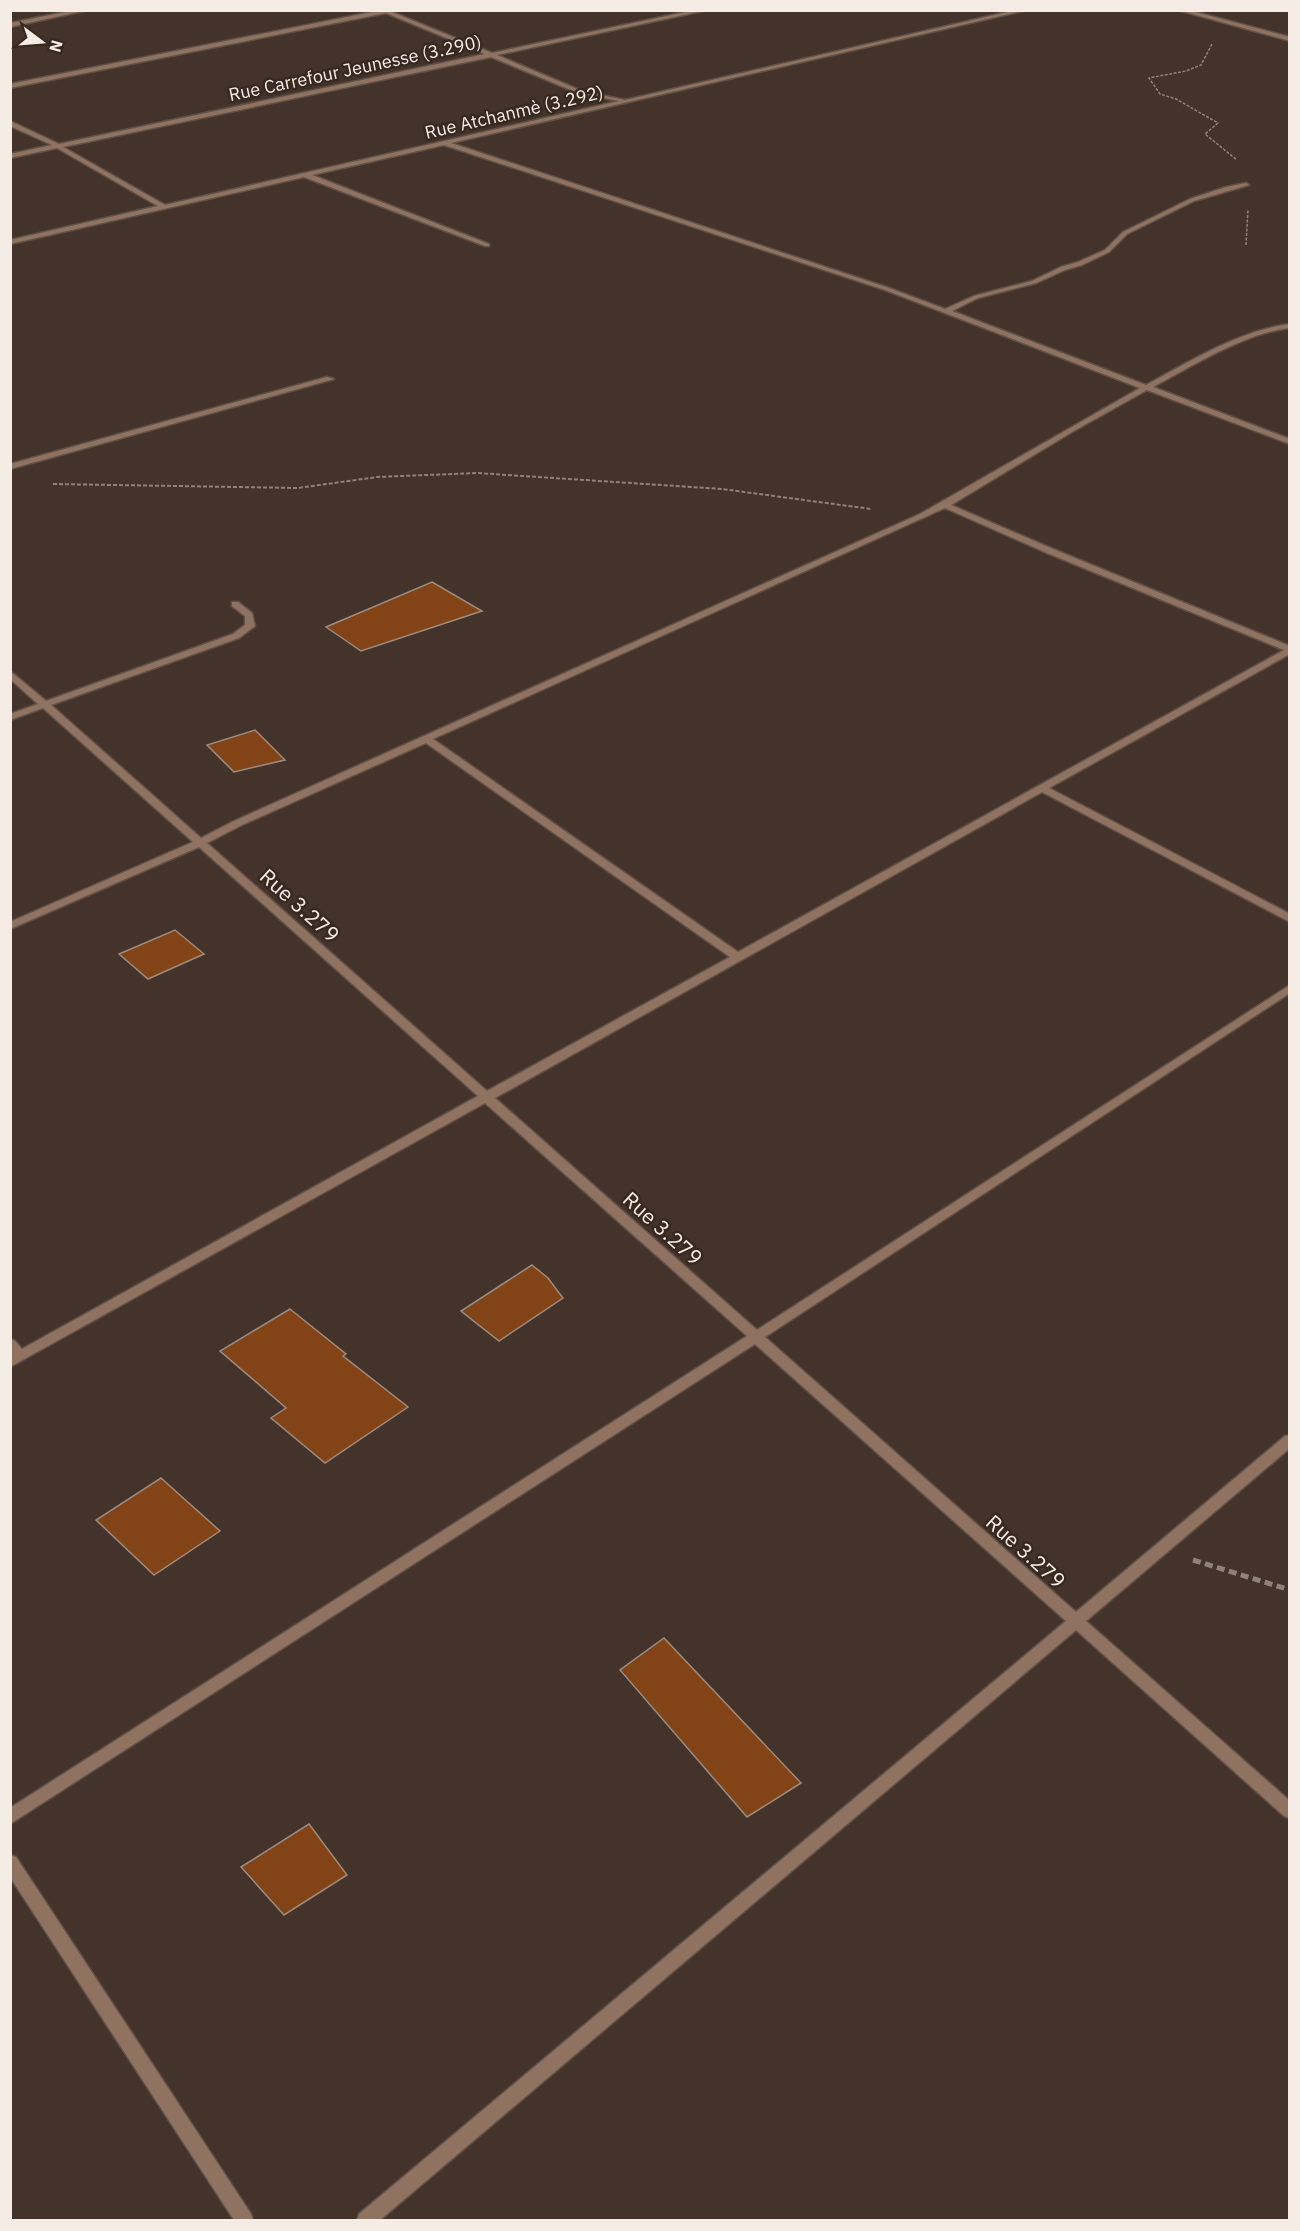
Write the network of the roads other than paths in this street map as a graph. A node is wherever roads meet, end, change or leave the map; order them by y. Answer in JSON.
{"nodes":[{"id":1,"x":86,"y":10,"type":"edge"},
{"id":2,"x":705,"y":10,"type":"edge"},
{"id":3,"x":1025,"y":10,"type":"edge"},
{"id":4,"x":1180,"y":10,"type":"edge"},
{"id":5,"x":389,"y":11,"type":"edge"},
{"id":6,"x":10,"y":25,"type":"edge"},
{"id":7,"x":1290,"y":39,"type":"edge"},
{"id":8,"x":494,"y":55,"type":"junction"},
{"id":9,"x":10,"y":86,"type":"edge"},
{"id":10,"x":580,"y":92,"type":"junction"},
{"id":11,"x":628,"y":101,"type":"junction"},
{"id":12,"x":588,"y":110,"type":"junction"},
{"id":13,"x":10,"y":123,"type":"edge"},
{"id":14,"x":444,"y":143,"type":"junction"},
{"id":15,"x":58,"y":146,"type":"junction"},
{"id":16,"x":10,"y":156,"type":"edge"},
{"id":17,"x":305,"y":175,"type":"junction"},
{"id":18,"x":1246,"y":185,"type":"road end"},
{"id":19,"x":164,"y":207,"type":"junction"},
{"id":20,"x":10,"y":242,"type":"edge"},
{"id":21,"x":487,"y":245,"type":"dead end"},
{"id":22,"x":946,"y":311,"type":"junction"},
{"id":23,"x":1290,"y":326,"type":"edge"},
{"id":24,"x":330,"y":379,"type":"dead end"},
{"id":25,"x":1144,"y":387,"type":"junction"},
{"id":26,"x":1290,"y":442,"type":"edge"},
{"id":27,"x":10,"y":467,"type":"edge"},
{"id":28,"x":945,"y":505,"type":"junction"},
{"id":29,"x":235,"y":604,"type":"dead end"},
{"id":30,"x":1290,"y":650,"type":"edge"},
{"id":31,"x":10,"y":674,"type":"edge"},
{"id":32,"x":44,"y":704,"type":"junction"},
{"id":33,"x":10,"y":717,"type":"edge"},
{"id":34,"x":427,"y":739,"type":"junction"},
{"id":35,"x":1041,"y":788,"type":"junction"},
{"id":36,"x":200,"y":843,"type":"junction"},
{"id":37,"x":1290,"y":919,"type":"edge"},
{"id":38,"x":10,"y":926,"type":"edge"},
{"id":39,"x":738,"y":957,"type":"junction"},
{"id":40,"x":1290,"y":988,"type":"edge"},
{"id":41,"x":487,"y":1098,"type":"junction"},
{"id":42,"x":756,"y":1337,"type":"junction"},
{"id":43,"x":10,"y":1344,"type":"edge"},
{"id":44,"x":15,"y":1359,"type":"edge"},
{"id":45,"x":1290,"y":1440,"type":"edge"},
{"id":46,"x":1075,"y":1621,"type":"junction"},
{"id":47,"x":1290,"y":1811,"type":"edge"},
{"id":48,"x":10,"y":1817,"type":"edge"},
{"id":49,"x":10,"y":1862,"type":"edge"},
{"id":50,"x":244,"y":2220,"type":"edge"},
{"id":51,"x":366,"y":2220,"type":"edge"}],
"edges":[{"from":1,"to":6,"type":"street"},
{"from":2,"to":8,"type":"street","name":"Rue Carrefour Jeunesse (3.290)"},
{"from":3,"to":11,"type":"street","name":"Rue Atchanmè (3.292)"},
{"from":4,"to":7,"type":"street"},
{"from":5,"to":8,"type":"street"},
{"from":5,"to":9,"type":"street"},
{"from":8,"to":10,"type":"street"},
{"from":8,"to":15,"type":"street","name":"Rue Carrefour Jeunesse (3.290)"},
{"from":10,"to":11,"type":"street"},
{"from":10,"to":12,"type":"street"},
{"from":11,"to":12,"type":"street","name":"Rue Atchanmè (3.292)"},
{"from":12,"to":14,"type":"street","name":"Rue Atchanmè (3.292)"},
{"from":13,"to":15,"type":"street"},
{"from":14,"to":17,"type":"street","name":"Rue Atchanmè (3.292)"},
{"from":14,"to":22,"type":"street"},
{"from":15,"to":16,"type":"street","name":"Rue Carrefour Jeunesse (3.290)"},
{"from":15,"to":19,"type":"street"},
{"from":17,"to":19,"type":"street","name":"Rue Atchanmè (3.292)"},
{"from":17,"to":21,"type":"street"},
{"from":18,"to":22,"type":"street"},
{"from":19,"to":20,"type":"street","name":"Rue Atchanmè (3.292)"},
{"from":22,"to":25,"type":"street"},
{"from":23,"to":25,"type":"street"},
{"from":24,"to":27,"type":"street"},
{"from":25,"to":26,"type":"street"},
{"from":25,"to":28,"type":"street"},
{"from":28,"to":30,"type":"street"},
{"from":28,"to":34,"type":"street"},
{"from":29,"to":32,"type":"street"},
{"from":30,"to":35,"type":"street"},
{"from":31,"to":32,"type":"street","name":"Rue 3.279"},
{"from":32,"to":33,"type":"street"},
{"from":32,"to":36,"type":"street","name":"Rue 3.279"},
{"from":34,"to":36,"type":"street"},
{"from":34,"to":39,"type":"street"},
{"from":35,"to":37,"type":"street"},
{"from":35,"to":39,"type":"street"},
{"from":36,"to":38,"type":"street"},
{"from":36,"to":41,"type":"street","name":"Rue 3.279"},
{"from":39,"to":41,"type":"street"},
{"from":40,"to":42,"type":"street"},
{"from":41,"to":42,"type":"street","name":"Rue 3.279"},
{"from":41,"to":44,"type":"street"},
{"from":42,"to":46,"type":"street","name":"Rue 3.279"},
{"from":42,"to":48,"type":"street"},
{"from":43,"to":44,"type":"street"},
{"from":45,"to":46,"type":"street"},
{"from":46,"to":47,"type":"street","name":"Rue 3.279"},
{"from":46,"to":51,"type":"street"},
{"from":49,"to":50,"type":"street"}]}
